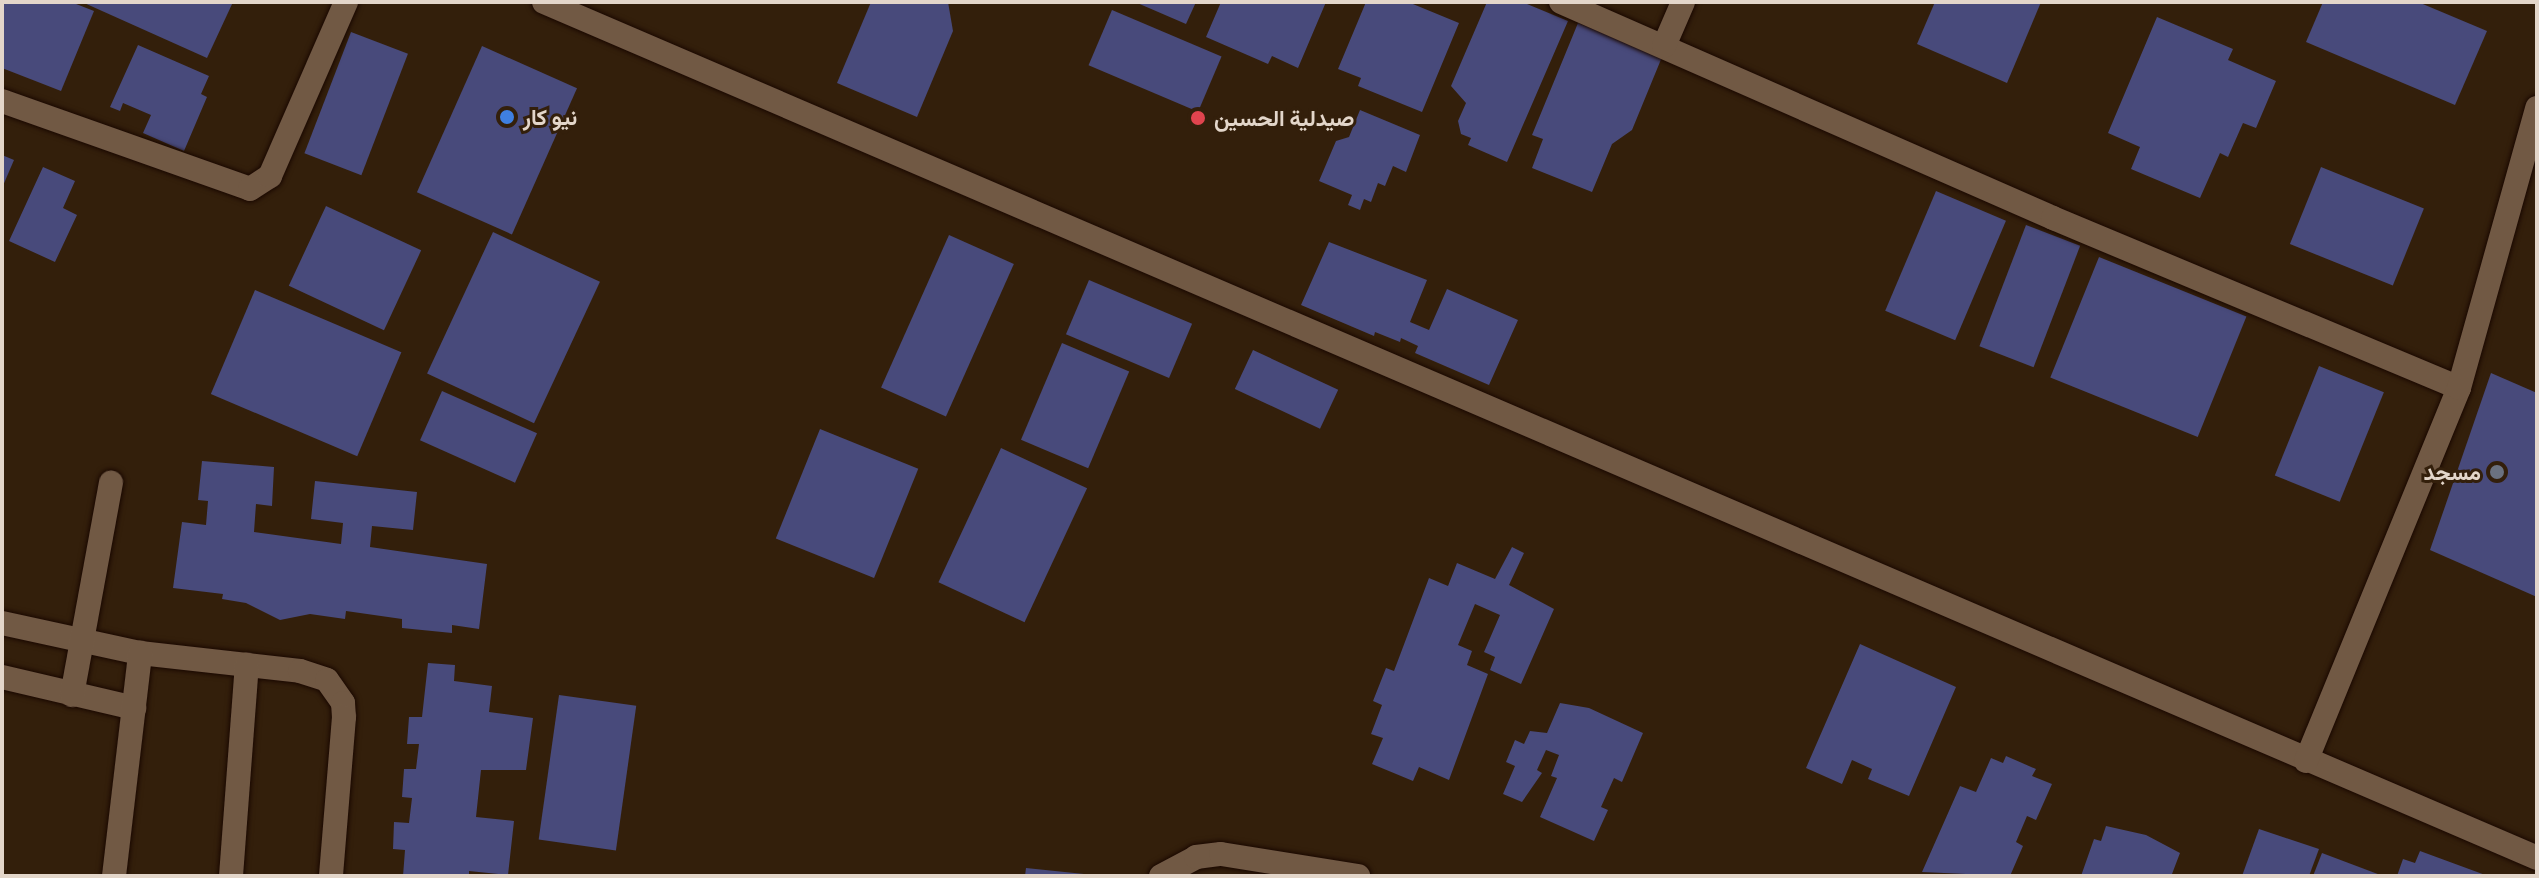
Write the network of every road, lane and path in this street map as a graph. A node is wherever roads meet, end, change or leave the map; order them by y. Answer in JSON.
{"nodes":[{"id":1,"x":346,"y":2,"type":"edge"},
{"id":2,"x":544,"y":2,"type":"edge"},
{"id":3,"x":1561,"y":2,"type":"edge"},
{"id":4,"x":1683,"y":2,"type":"edge"},
{"id":5,"x":1664,"y":46,"type":"junction"},
{"id":6,"x":2,"y":101,"type":"edge"},
{"id":7,"x":2537,"y":108,"type":"edge"},
{"id":8,"x":2459,"y":388,"type":"junction"},
{"id":9,"x":111,"y":483,"type":"dead end"},
{"id":10,"x":2,"y":623,"type":"edge"},
{"id":11,"x":79,"y":642,"type":"junction"},
{"id":12,"x":140,"y":653,"type":"junction"},
{"id":13,"x":247,"y":665,"type":"junction"},
{"id":14,"x":2,"y":677,"type":"edge"},
{"id":15,"x":72,"y":695,"type":"junction"},
{"id":16,"x":134,"y":708,"type":"junction"},
{"id":17,"x":2306,"y":761,"type":"junction"},
{"id":18,"x":2537,"y":858,"type":"edge"},
{"id":19,"x":114,"y":876,"type":"edge"},
{"id":20,"x":231,"y":876,"type":"edge"},
{"id":21,"x":331,"y":876,"type":"edge"},
{"id":22,"x":1161,"y":876,"type":"edge"},
{"id":23,"x":1358,"y":876,"type":"edge"}],
"edges":[{"from":1,"to":6,"type":"street"},
{"from":2,"to":17,"type":"street"},
{"from":3,"to":5,"type":"street"},
{"from":4,"to":5,"type":"street"},
{"from":5,"to":8,"type":"street"},
{"from":7,"to":8,"type":"street"},
{"from":8,"to":17,"type":"street"},
{"from":9,"to":11,"type":"street"},
{"from":10,"to":11,"type":"street"},
{"from":11,"to":12,"type":"street"},
{"from":11,"to":15,"type":"street"},
{"from":12,"to":13,"type":"street"},
{"from":12,"to":16,"type":"street"},
{"from":13,"to":20,"type":"street"},
{"from":13,"to":21,"type":"street"},
{"from":14,"to":15,"type":"street"},
{"from":15,"to":16,"type":"street"},
{"from":16,"to":19,"type":"street"},
{"from":17,"to":18,"type":"street"},
{"from":22,"to":23,"type":"street"}]}
